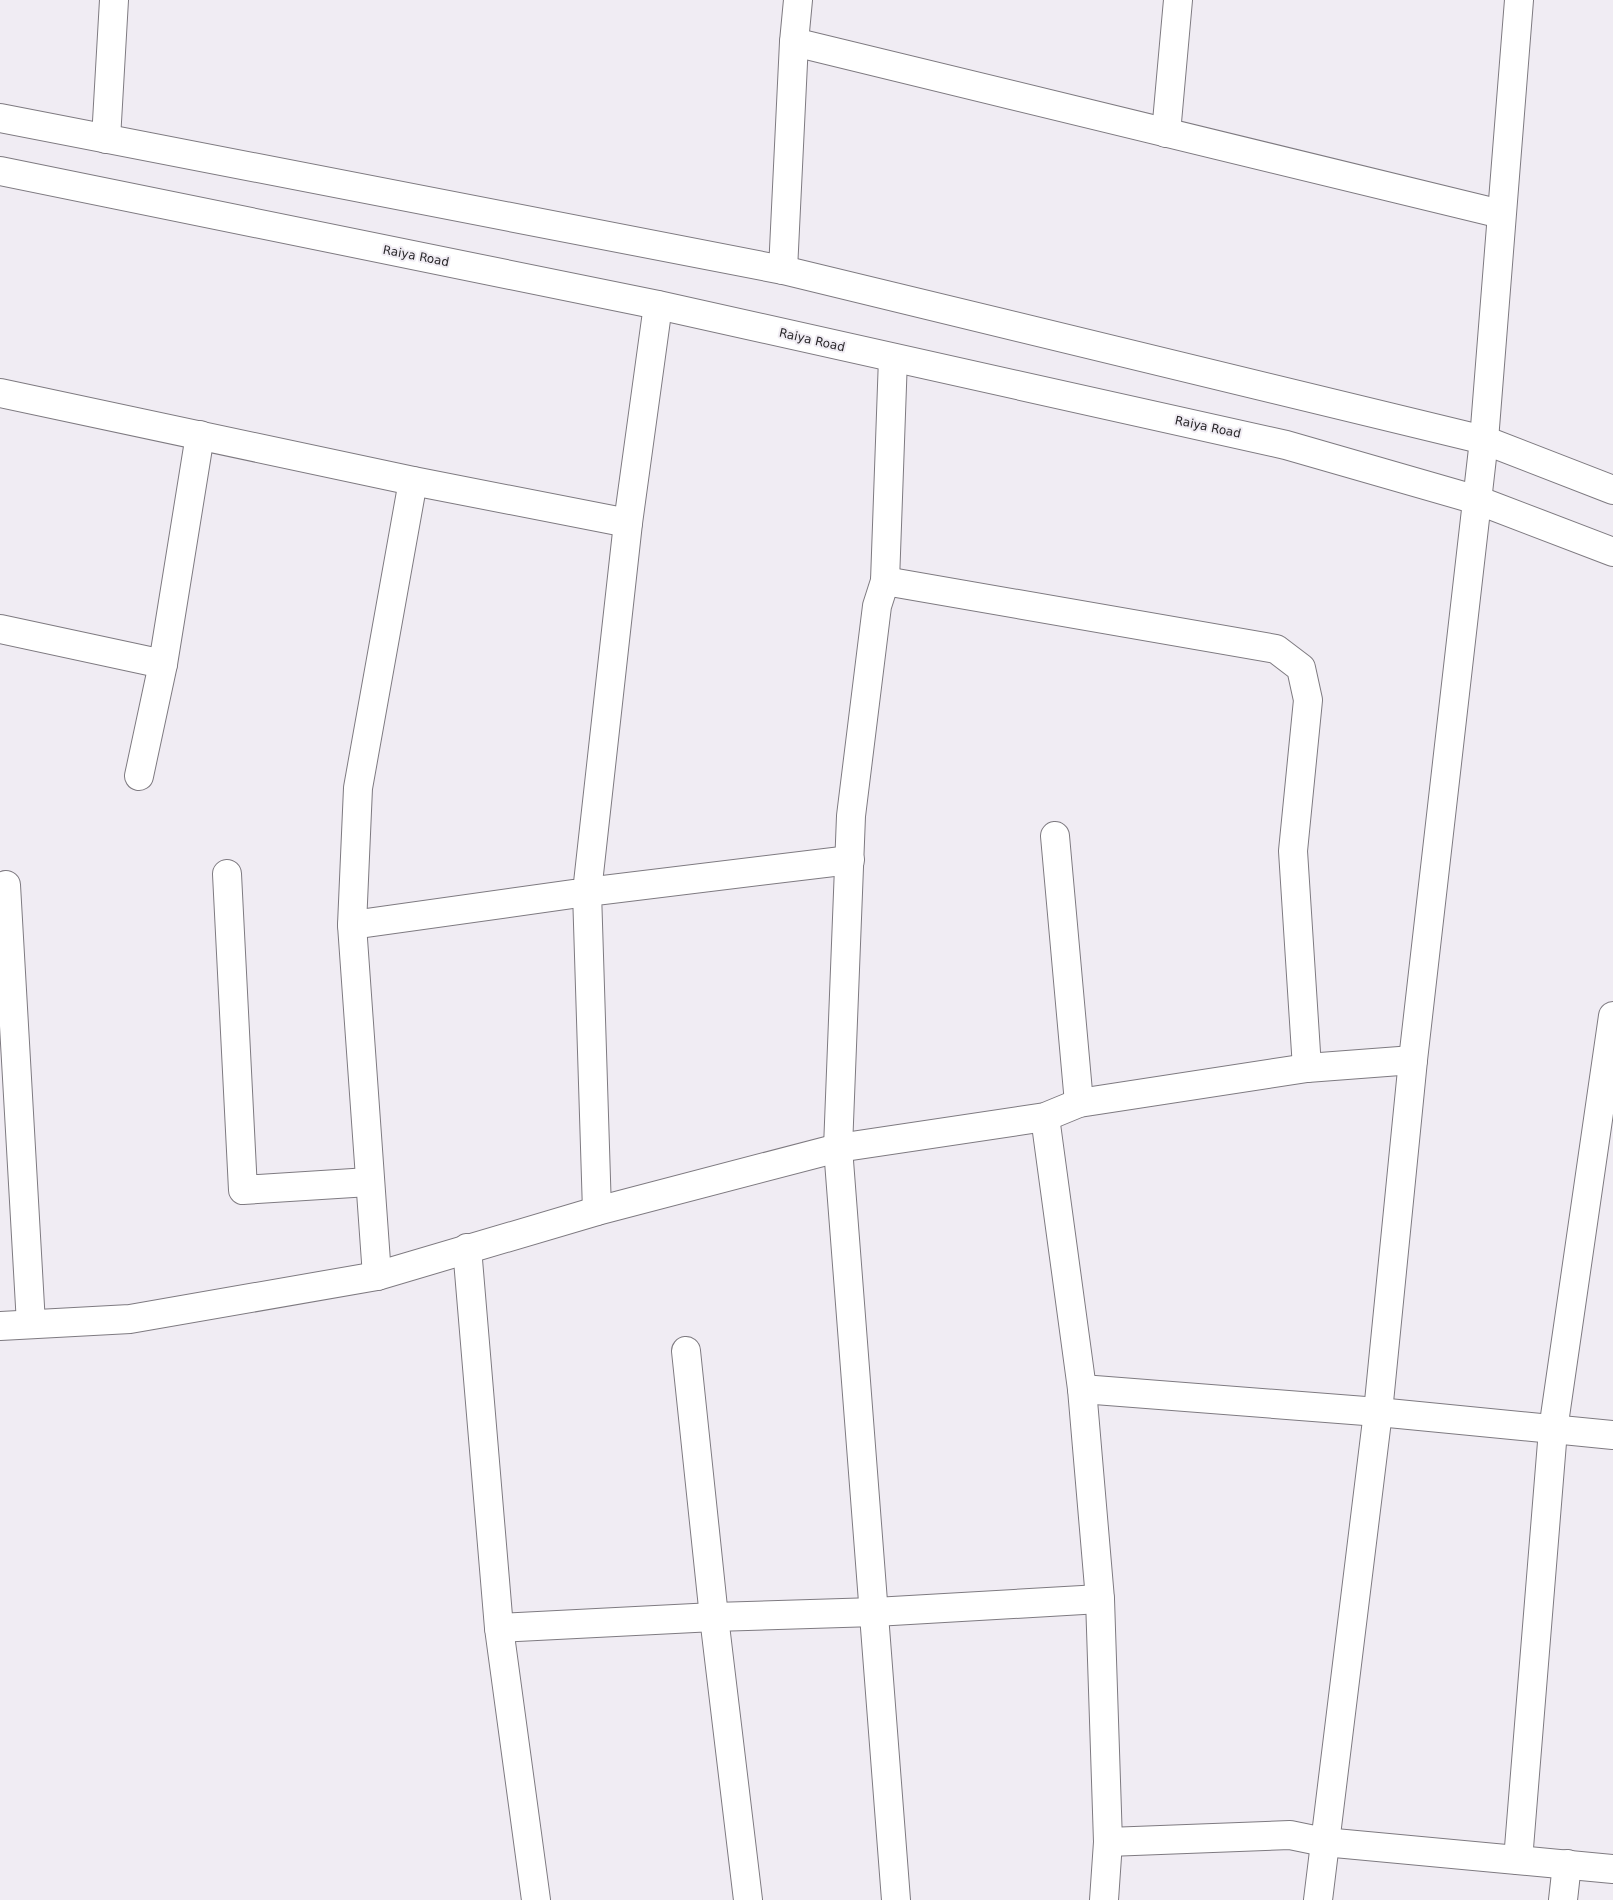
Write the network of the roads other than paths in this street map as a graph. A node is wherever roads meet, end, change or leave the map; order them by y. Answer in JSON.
{"nodes":[{"id":1,"x":114,"y":0,"type":"edge"},
{"id":2,"x":798,"y":0,"type":"edge"},
{"id":3,"x":1178,"y":0,"type":"edge"},
{"id":4,"x":1519,"y":0,"type":"edge"},
{"id":5,"x":794,"y":42,"type":"junction"},
{"id":6,"x":0,"y":118,"type":"edge"},
{"id":7,"x":1166,"y":133,"type":"junction"},
{"id":8,"x":106,"y":139,"type":"junction"},
{"id":9,"x":0,"y":171,"type":"edge"},
{"id":10,"x":1501,"y":214,"type":"junction"},
{"id":11,"x":784,"y":270,"type":"junction"},
{"id":12,"x":658,"y":305,"type":"junction"},
{"id":13,"x":893,"y":358,"type":"junction"},
{"id":14,"x":0,"y":392,"type":"edge"},
{"id":15,"x":200,"y":435,"type":"junction"},
{"id":16,"x":1484,"y":440,"type":"junction"},
{"id":17,"x":413,"y":481,"type":"junction"},
{"id":18,"x":1613,"y":490,"type":"edge"},
{"id":19,"x":1477,"y":500,"type":"junction"},
{"id":20,"x":628,"y":524,"type":"junction"},
{"id":21,"x":1613,"y":552,"type":"edge"},
{"id":22,"x":885,"y":581,"type":"junction"},
{"id":23,"x":0,"y":629,"type":"edge"},
{"id":24,"x":163,"y":664,"type":"junction"},
{"id":25,"x":139,"y":776,"type":"dead end"},
{"id":26,"x":1055,"y":836,"type":"dead end"},
{"id":27,"x":850,"y":860,"type":"junction"},
{"id":28,"x":227,"y":874,"type":"dead end"},
{"id":29,"x":6,"y":885,"type":"dead end"},
{"id":30,"x":587,"y":892,"type":"junction"},
{"id":31,"x":352,"y":925,"type":"junction"},
{"id":32,"x":1613,"y":1016,"type":"edge"},
{"id":33,"x":1413,"y":1060,"type":"junction"},
{"id":34,"x":1307,"y":1068,"type":"junction"},
{"id":35,"x":1079,"y":1103,"type":"junction"},
{"id":36,"x":1045,"y":1117,"type":"junction"},
{"id":37,"x":838,"y":1148,"type":"junction"},
{"id":38,"x":369,"y":1182,"type":"junction"},
{"id":39,"x":597,"y":1211,"type":"junction"},
{"id":40,"x":466,"y":1248,"type":"junction"},
{"id":41,"x":377,"y":1276,"type":"junction"},
{"id":42,"x":31,"y":1324,"type":"junction"},
{"id":43,"x":0,"y":1326,"type":"edge"},
{"id":44,"x":686,"y":1351,"type":"dead end"},
{"id":45,"x":1082,"y":1389,"type":"junction"},
{"id":46,"x":1378,"y":1412,"type":"junction"},
{"id":47,"x":1553,"y":1430,"type":"junction"},
{"id":48,"x":1613,"y":1435,"type":"edge"},
{"id":49,"x":1100,"y":1599,"type":"junction"},
{"id":50,"x":875,"y":1612,"type":"junction"},
{"id":51,"x":714,"y":1617,"type":"junction"},
{"id":52,"x":499,"y":1628,"type":"junction"},
{"id":53,"x":1108,"y":1842,"type":"junction"},
{"id":54,"x":1324,"y":1842,"type":"junction"},
{"id":55,"x":1518,"y":1860,"type":"junction"},
{"id":56,"x":1567,"y":1864,"type":"junction"},
{"id":57,"x":1613,"y":1869,"type":"edge"},
{"id":58,"x":536,"y":1900,"type":"edge"},
{"id":59,"x":748,"y":1900,"type":"edge"},
{"id":60,"x":896,"y":1900,"type":"edge"},
{"id":61,"x":1104,"y":1900,"type":"edge"},
{"id":62,"x":1318,"y":1900,"type":"edge"},
{"id":63,"x":1563,"y":1900,"type":"edge"}],
"edges":[{"from":1,"to":8,"type":"street"},
{"from":2,"to":5,"type":"street"},
{"from":3,"to":7,"type":"street"},
{"from":4,"to":10,"type":"street"},
{"from":5,"to":7,"type":"street"},
{"from":5,"to":11,"type":"street"},
{"from":6,"to":8,"type":"street"},
{"from":7,"to":10,"type":"street"},
{"from":8,"to":11,"type":"street"},
{"from":9,"to":12,"type":"street","name":"Raiya Road"},
{"from":10,"to":16,"type":"street"},
{"from":11,"to":16,"type":"street"},
{"from":12,"to":13,"type":"street","name":"Raiya Road"},
{"from":12,"to":20,"type":"street"},
{"from":13,"to":19,"type":"street","name":"Raiya Road"},
{"from":13,"to":22,"type":"street"},
{"from":14,"to":15,"type":"street"},
{"from":15,"to":17,"type":"street"},
{"from":15,"to":24,"type":"street"},
{"from":16,"to":18,"type":"street"},
{"from":16,"to":19,"type":"street"},
{"from":17,"to":20,"type":"street"},
{"from":17,"to":31,"type":"street"},
{"from":19,"to":21,"type":"street","name":"Raiya Road"},
{"from":19,"to":33,"type":"street"},
{"from":20,"to":30,"type":"street"},
{"from":22,"to":27,"type":"street"},
{"from":22,"to":34,"type":"street"},
{"from":23,"to":24,"type":"street"},
{"from":24,"to":25,"type":"street"},
{"from":26,"to":35,"type":"street"},
{"from":27,"to":30,"type":"street"},
{"from":27,"to":37,"type":"street"},
{"from":28,"to":38,"type":"street"},
{"from":29,"to":42,"type":"street"},
{"from":30,"to":31,"type":"street"},
{"from":30,"to":39,"type":"street"},
{"from":31,"to":38,"type":"street"},
{"from":32,"to":47,"type":"street"},
{"from":33,"to":34,"type":"street"},
{"from":33,"to":46,"type":"street"},
{"from":34,"to":35,"type":"street"},
{"from":35,"to":36,"type":"street"},
{"from":36,"to":37,"type":"street"},
{"from":36,"to":45,"type":"street"},
{"from":37,"to":39,"type":"street"},
{"from":37,"to":50,"type":"street"},
{"from":38,"to":41,"type":"street"},
{"from":39,"to":40,"type":"street"},
{"from":40,"to":41,"type":"street"},
{"from":40,"to":52,"type":"street"},
{"from":41,"to":42,"type":"street"},
{"from":42,"to":43,"type":"street"},
{"from":44,"to":51,"type":"street"},
{"from":45,"to":46,"type":"street"},
{"from":45,"to":49,"type":"street"},
{"from":46,"to":47,"type":"street"},
{"from":46,"to":54,"type":"street"},
{"from":47,"to":48,"type":"street"},
{"from":47,"to":55,"type":"street"},
{"from":49,"to":50,"type":"street"},
{"from":49,"to":53,"type":"street"},
{"from":50,"to":51,"type":"street"},
{"from":50,"to":60,"type":"street"},
{"from":51,"to":52,"type":"street"},
{"from":51,"to":59,"type":"street"},
{"from":52,"to":58,"type":"street"},
{"from":53,"to":54,"type":"street"},
{"from":53,"to":61,"type":"street"},
{"from":54,"to":55,"type":"street"},
{"from":54,"to":62,"type":"street"},
{"from":55,"to":56,"type":"street"},
{"from":56,"to":57,"type":"street"},
{"from":56,"to":63,"type":"street"}]}
